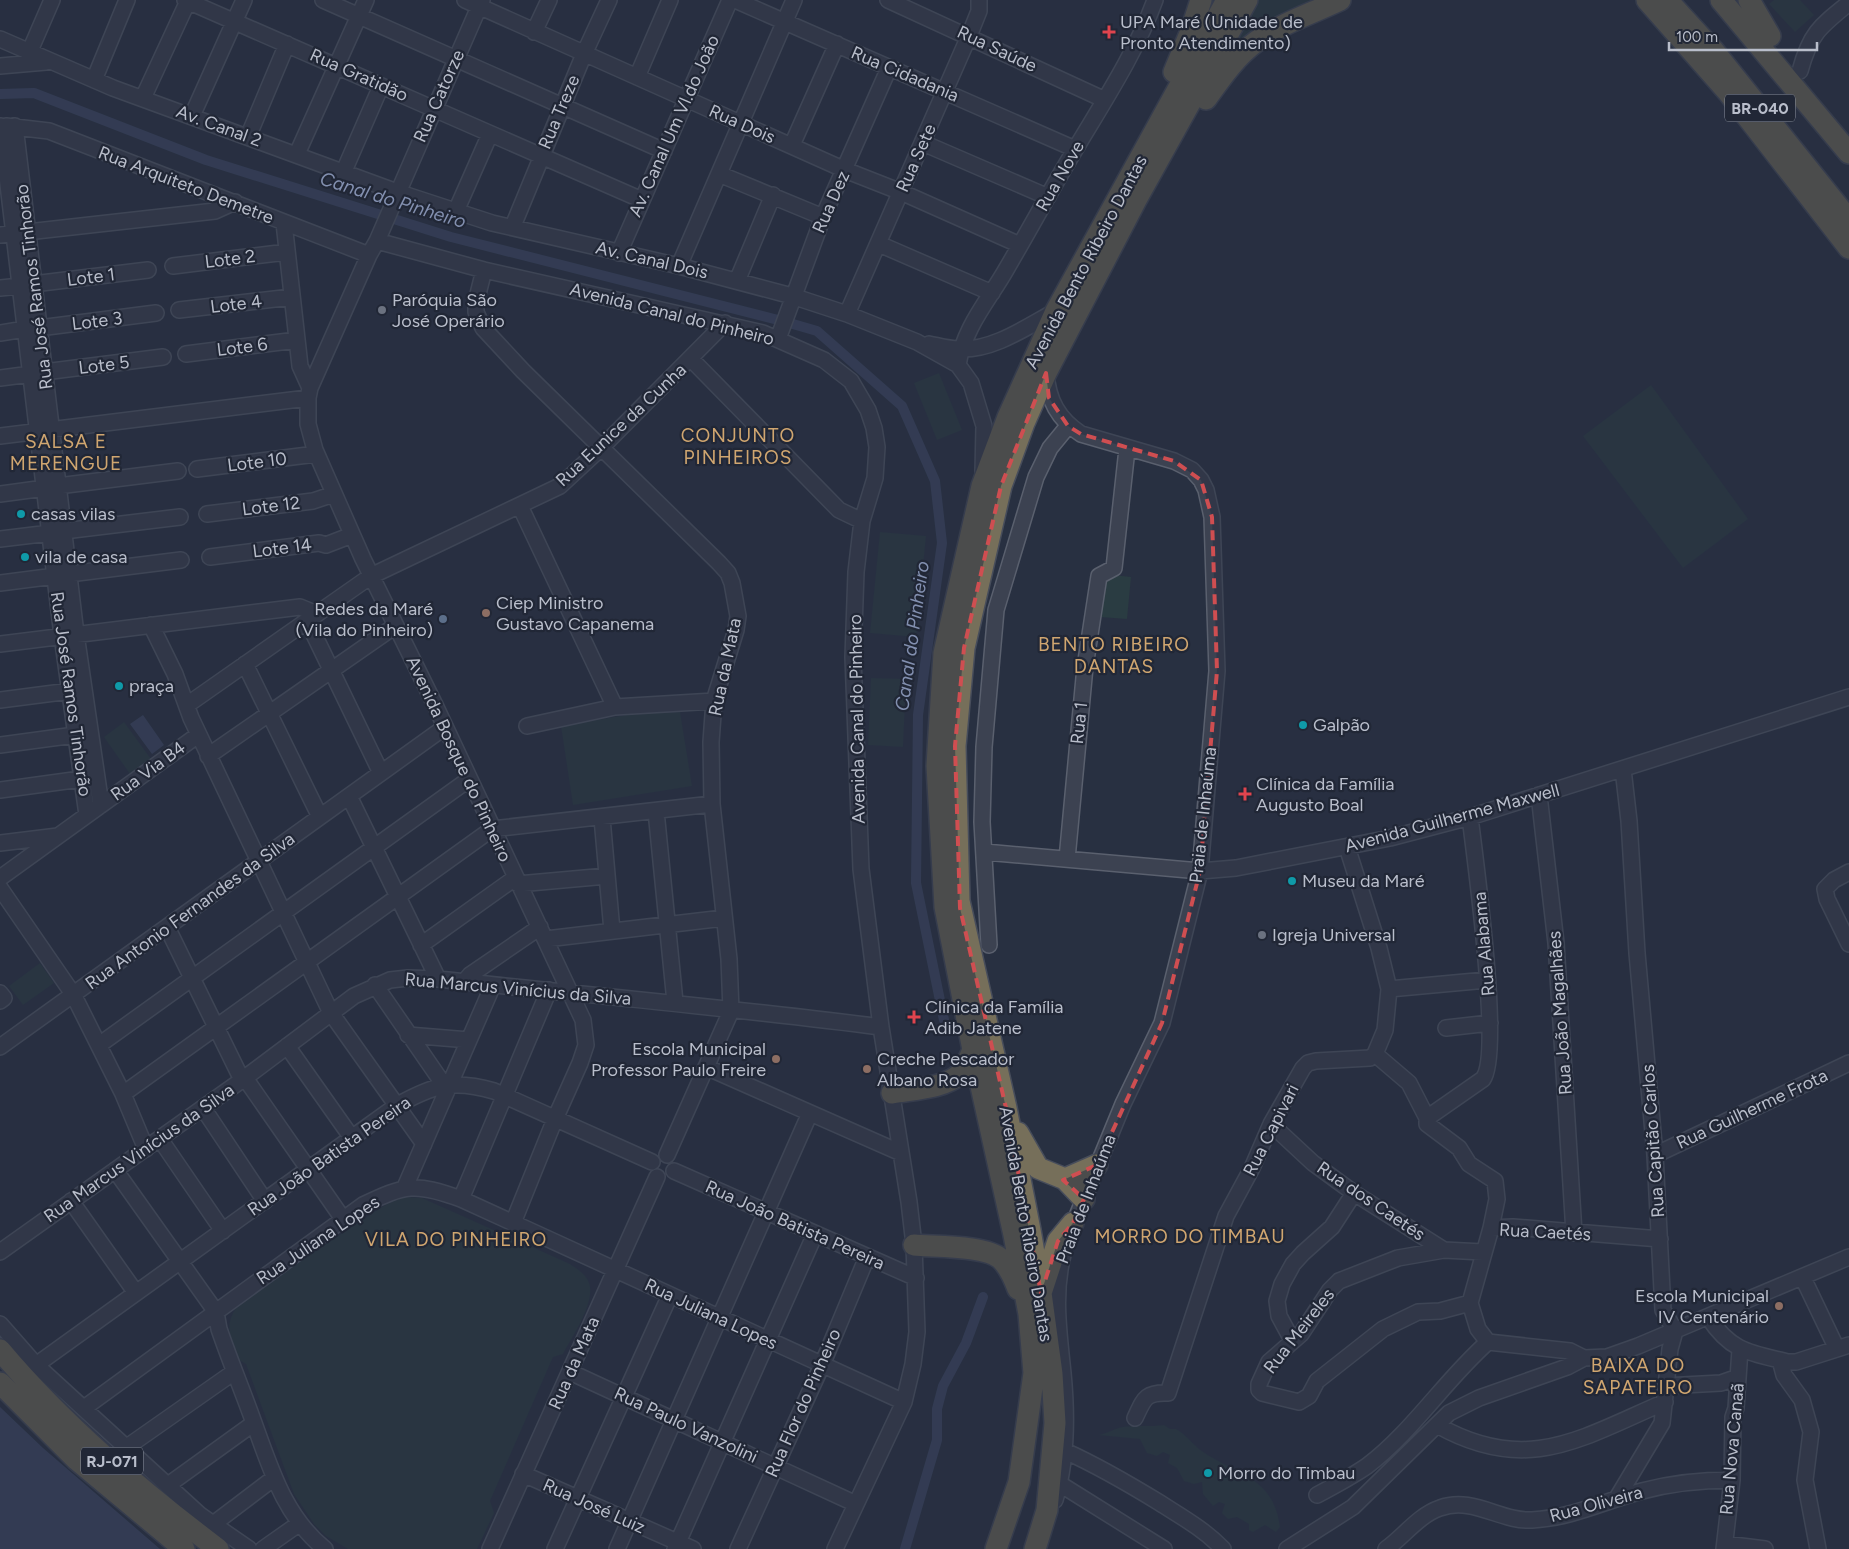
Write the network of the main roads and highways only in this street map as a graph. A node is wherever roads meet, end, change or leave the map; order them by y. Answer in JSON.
{"nodes":[{"id":1,"x":1201,"y":0,"type":"edge"},
{"id":2,"x":1227,"y":0,"type":"edge"},
{"id":3,"x":1247,"y":0,"type":"edge"},
{"id":4,"x":1340,"y":0,"type":"edge"},
{"id":5,"x":1647,"y":0,"type":"edge"},
{"id":6,"x":1667,"y":0,"type":"edge"},
{"id":7,"x":1721,"y":0,"type":"edge"},
{"id":8,"x":1738,"y":0,"type":"edge"},
{"id":9,"x":1750,"y":0,"type":"edge"},
{"id":10,"x":1770,"y":36,"type":"junction"},
{"id":11,"x":1849,"y":133,"type":"edge"},
{"id":12,"x":1849,"y":153,"type":"edge"},
{"id":13,"x":1139,"y":161,"type":"junction"},
{"id":14,"x":1136,"y":200,"type":"junction"},
{"id":15,"x":1849,"y":220,"type":"edge"},
{"id":16,"x":1849,"y":248,"type":"edge"},
{"id":17,"x":973,"y":1050,"type":"junction"},
{"id":18,"x":892,"y":1093,"type":"road end"},
{"id":19,"x":1006,"y":1108,"type":"junction"},
{"id":20,"x":1097,"y":1165,"type":"road end"},
{"id":21,"x":1065,"y":1179,"type":"junction"},
{"id":22,"x":1084,"y":1199,"type":"road end"},
{"id":23,"x":1073,"y":1223,"type":"road end"},
{"id":24,"x":914,"y":1245,"type":"road end"},
{"id":25,"x":1041,"y":1293,"type":"junction"},
{"id":26,"x":1029,"y":1314,"type":"junction"},
{"id":27,"x":6,"y":1358,"type":"edge"},
{"id":28,"x":1043,"y":1373,"type":"junction"},
{"id":29,"x":0,"y":1383,"type":"edge"},
{"id":30,"x":1055,"y":1476,"type":"junction"},
{"id":31,"x":1019,"y":1482,"type":"junction"},
{"id":32,"x":179,"y":1546,"type":"edge"},
{"id":33,"x":218,"y":1549,"type":"edge"},
{"id":34,"x":986,"y":1549,"type":"edge"},
{"id":35,"x":996,"y":1549,"type":"edge"},
{"id":36,"x":1019,"y":1549,"type":"edge"},
{"id":37,"x":1035,"y":1549,"type":"edge"}],
"edges":[{"from":1,"to":13,"type":"highway"},
{"from":2,"to":13,"type":"highway","name":"Avenida Bento Ribeiro Dantas"},
{"from":3,"to":14,"type":"highway","name":"Avenida Bento Ribeiro Dantas"},
{"from":4,"to":14,"type":"highway"},
{"from":5,"to":16,"type":"highway"},
{"from":6,"to":15,"type":"highway","number":"BR-040"},
{"from":7,"to":12,"type":"highway","number":"BR-040"},
{"from":8,"to":10,"type":"highway"},
{"from":9,"to":10,"type":"highway"},
{"from":10,"to":11,"type":"highway"},
{"from":13,"to":17,"type":"highway","name":"Avenida Bento Ribeiro Dantas"},
{"from":14,"to":19,"type":"highway","name":"Avenida Bento Ribeiro Dantas"},
{"from":17,"to":18,"type":"highway"},
{"from":17,"to":26,"type":"highway","name":"Avenida Bento Ribeiro Dantas"},
{"from":19,"to":21,"type":"highway"},
{"from":19,"to":25,"type":"highway","name":"Avenida Bento Ribeiro Dantas"},
{"from":20,"to":21,"type":"highway"},
{"from":21,"to":22,"type":"highway"},
{"from":23,"to":25,"type":"highway"},
{"from":24,"to":26,"type":"highway"},
{"from":25,"to":28,"type":"highway","name":"Avenida Bento Ribeiro Dantas"},
{"from":26,"to":28,"type":"highway","name":"Avenida Bento Ribeiro Dantas"},
{"from":27,"to":33,"type":"highway","number":"RJ-071"},
{"from":28,"to":30,"type":"highway","name":"Avenida Bento Ribeiro Dantas"},
{"from":28,"to":31,"type":"highway","name":"Avenida Bento Ribeiro Dantas"},
{"from":29,"to":32,"type":"highway","number":"RJ-071"},
{"from":30,"to":36,"type":"highway"},
{"from":30,"to":37,"type":"highway"},
{"from":31,"to":34,"type":"highway"},
{"from":31,"to":35,"type":"highway"}]}
